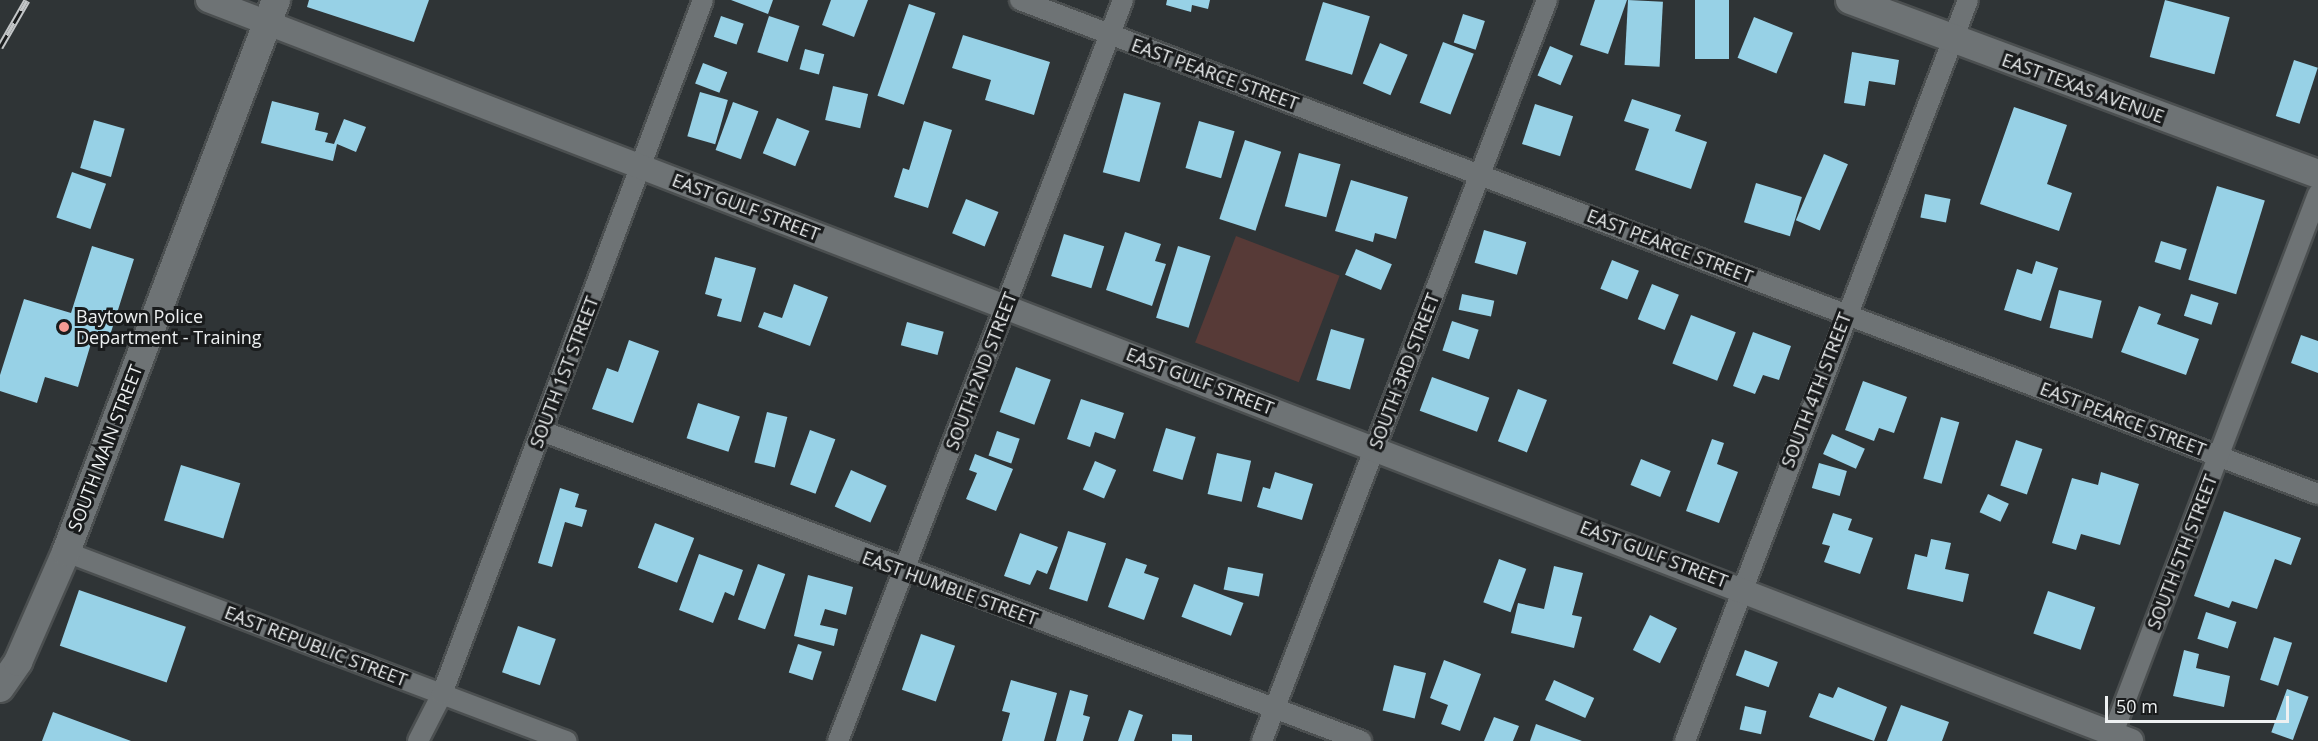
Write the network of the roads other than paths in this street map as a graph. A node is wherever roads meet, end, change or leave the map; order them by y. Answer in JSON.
{"nodes":[{"id":1,"x":207,"y":0,"type":"edge"},
{"id":2,"x":703,"y":0,"type":"edge"},
{"id":3,"x":1020,"y":0,"type":"edge"},
{"id":4,"x":1123,"y":0,"type":"edge"},
{"id":5,"x":1547,"y":0,"type":"edge"},
{"id":6,"x":1850,"y":0,"type":"edge"},
{"id":7,"x":1968,"y":0,"type":"edge"},
{"id":8,"x":272,"y":11,"type":"edge"},
{"id":9,"x":1110,"y":35,"type":"junction"},
{"id":10,"x":1953,"y":41,"type":"junction"},
{"id":11,"x":642,"y":167,"type":"junction"},
{"id":12,"x":1481,"y":172,"type":"junction"},
{"id":13,"x":2318,"y":174,"type":"edge"},
{"id":14,"x":2318,"y":194,"type":"edge"},
{"id":15,"x":1005,"y":307,"type":"junction"},
{"id":16,"x":1845,"y":314,"type":"junction"},
{"id":17,"x":542,"y":431,"type":"junction"},
{"id":18,"x":1374,"y":448,"type":"junction"},
{"id":19,"x":2218,"y":455,"type":"junction"},
{"id":20,"x":2318,"y":494,"type":"edge"},
{"id":21,"x":66,"y":552,"type":"junction"},
{"id":22,"x":903,"y":572,"type":"junction"},
{"id":23,"x":1743,"y":588,"type":"junction"},
{"id":24,"x":0,"y":688,"type":"edge"},
{"id":25,"x":442,"y":694,"type":"junction"},
{"id":26,"x":1274,"y":708,"type":"junction"},
{"id":27,"x":2118,"y":739,"type":"edge"},
{"id":28,"x":418,"y":741,"type":"edge"},
{"id":29,"x":566,"y":741,"type":"edge"},
{"id":30,"x":838,"y":741,"type":"edge"},
{"id":31,"x":1262,"y":741,"type":"edge"},
{"id":32,"x":1361,"y":741,"type":"edge"},
{"id":33,"x":1685,"y":741,"type":"edge"}],
"edges":[{"from":1,"to":8,"type":"street","name":"EAST GULF STREET"},
{"from":2,"to":11,"type":"street","name":"SOUTH 1ST STREET"},
{"from":3,"to":9,"type":"street","name":"EAST PEARCE STREET"},
{"from":4,"to":9,"type":"street","name":"SOUTH 2ND STREET"},
{"from":5,"to":12,"type":"street","name":"SOUTH 3RD STREET"},
{"from":6,"to":10,"type":"main road","name":"EAST TEXAS AVENUE"},
{"from":7,"to":10,"type":"street","name":"SOUTH 4TH STREET"},
{"from":8,"to":11,"type":"street","name":"EAST GULF STREET"},
{"from":8,"to":21,"type":"main road","name":"SOUTH MAIN STREET"},
{"from":9,"to":12,"type":"street","name":"EAST PEARCE STREET"},
{"from":9,"to":15,"type":"street","name":"SOUTH 2ND STREET"},
{"from":10,"to":13,"type":"main road","name":"EAST TEXAS AVENUE"},
{"from":10,"to":16,"type":"street","name":"SOUTH 4TH STREET"},
{"from":11,"to":15,"type":"street","name":"EAST GULF STREET"},
{"from":11,"to":17,"type":"street","name":"SOUTH 1ST STREET"},
{"from":12,"to":16,"type":"street","name":"EAST PEARCE STREET"},
{"from":12,"to":18,"type":"street","name":"SOUTH 3RD STREET"},
{"from":14,"to":19,"type":"street","name":"SOUTH 5TH STREET"},
{"from":15,"to":18,"type":"street","name":"EAST GULF STREET"},
{"from":15,"to":22,"type":"street","name":"SOUTH 2ND STREET"},
{"from":16,"to":19,"type":"street","name":"EAST PEARCE STREET"},
{"from":16,"to":23,"type":"street","name":"SOUTH 4TH STREET"},
{"from":17,"to":22,"type":"street","name":"EAST HUMBLE STREET"},
{"from":17,"to":25,"type":"street","name":"SOUTH 1ST STREET"},
{"from":18,"to":23,"type":"street","name":"EAST GULF STREET"},
{"from":18,"to":26,"type":"street","name":"SOUTH 3RD STREET"},
{"from":19,"to":20,"type":"street","name":"EAST PEARCE STREET"},
{"from":19,"to":27,"type":"street","name":"SOUTH 5TH STREET"},
{"from":21,"to":24,"type":"main road","name":"SOUTH MAIN STREET"},
{"from":21,"to":25,"type":"street","name":"EAST REPUBLIC STREET"},
{"from":22,"to":26,"type":"street","name":"EAST HUMBLE STREET"},
{"from":22,"to":30,"type":"street","name":"SOUTH 2ND STREET"},
{"from":23,"to":27,"type":"street","name":"EAST GULF STREET"},
{"from":23,"to":33,"type":"street","name":"SOUTH 4TH STREET"},
{"from":25,"to":28,"type":"street","name":"SOUTH 1ST STREET"},
{"from":25,"to":29,"type":"street","name":"EAST REPUBLIC STREET"},
{"from":26,"to":31,"type":"street","name":"SOUTH 3RD STREET"},
{"from":26,"to":32,"type":"street","name":"EAST HUMBLE STREET"}]}
